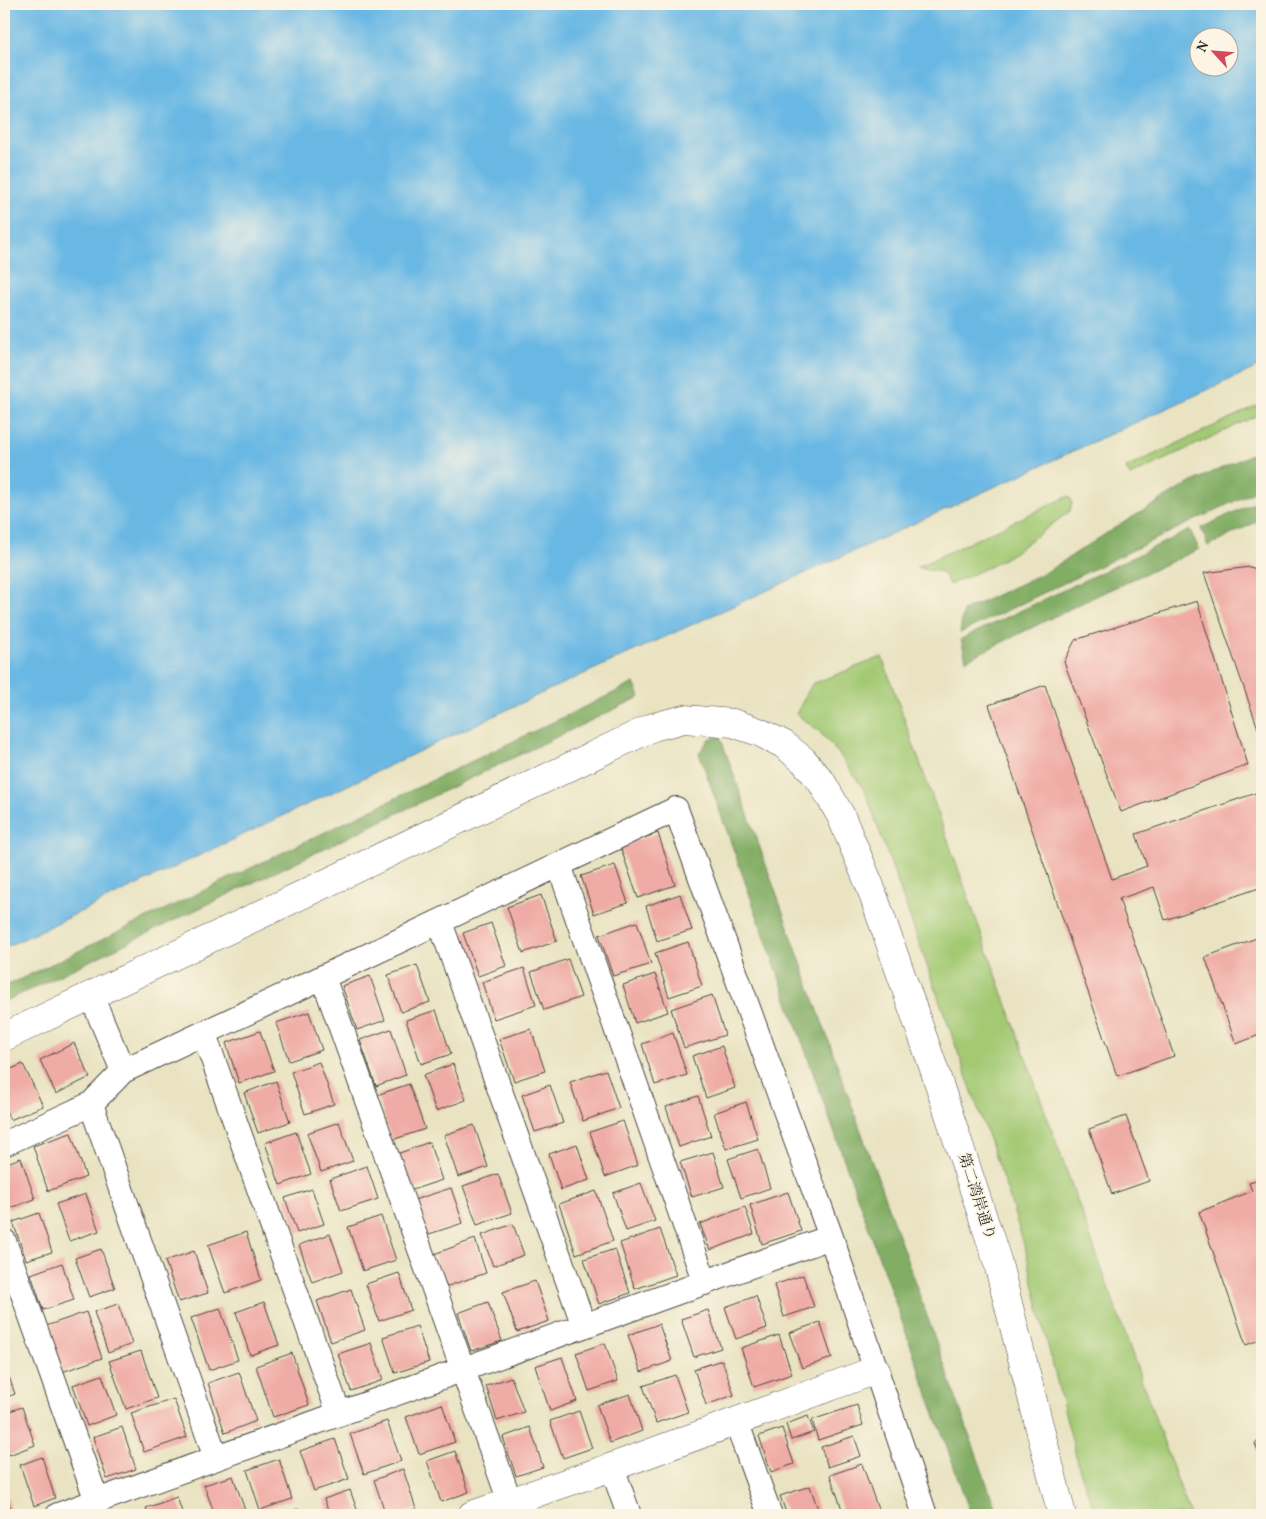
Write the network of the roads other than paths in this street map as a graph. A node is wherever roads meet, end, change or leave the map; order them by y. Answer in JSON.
{"nodes":[{"id":1,"x":559,"y":865,"type":"junction"},
{"id":2,"x":440,"y":922,"type":"junction"},
{"id":3,"x":323,"y":977,"type":"junction"},
{"id":4,"x":91,"y":995,"type":"junction"},
{"id":5,"x":204,"y":1034,"type":"junction"},
{"id":6,"x":4,"y":1037,"type":"edge"},
{"id":7,"x":123,"y":1071,"type":"junction"},
{"id":8,"x":91,"y":1104,"type":"junction"},
{"id":9,"x":4,"y":1144,"type":"edge"},
{"id":10,"x":831,"y":1237,"type":"junction"},
{"id":11,"x":4,"y":1242,"type":"edge"},
{"id":12,"x":706,"y":1283,"type":"junction"},
{"id":13,"x":584,"y":1326,"type":"junction"},
{"id":14,"x":462,"y":1370,"type":"junction"},
{"id":15,"x":876,"y":1370,"type":"junction"},
{"id":16,"x":339,"y":1414,"type":"junction"},
{"id":17,"x":736,"y":1421,"type":"junction"},
{"id":18,"x":216,"y":1458,"type":"junction"},
{"id":19,"x":612,"y":1467,"type":"junction"},
{"id":20,"x":97,"y":1501,"type":"junction"},
{"id":21,"x":510,"y":1502,"type":"junction"},
{"id":22,"x":477,"y":1514,"type":"edge"},
{"id":23,"x":58,"y":1515,"type":"edge"},
{"id":24,"x":629,"y":1515,"type":"edge"},
{"id":25,"x":770,"y":1515,"type":"edge"},
{"id":26,"x":925,"y":1515,"type":"edge"},
{"id":27,"x":1062,"y":1515,"type":"edge"}],
"edges":[{"from":1,"to":2,"type":"street"},
{"from":1,"to":10,"type":"street"},
{"from":1,"to":12,"type":"street"},
{"from":2,"to":3,"type":"street"},
{"from":2,"to":13,"type":"street"},
{"from":3,"to":5,"type":"street"},
{"from":3,"to":14,"type":"street"},
{"from":4,"to":6,"type":"street","name":"第二湾岸通り"},
{"from":4,"to":7,"type":"street"},
{"from":4,"to":27,"type":"street","name":"第二湾岸通り"},
{"from":5,"to":7,"type":"street"},
{"from":5,"to":16,"type":"street"},
{"from":7,"to":8,"type":"street"},
{"from":8,"to":9,"type":"street"},
{"from":8,"to":18,"type":"street"},
{"from":10,"to":12,"type":"street"},
{"from":10,"to":15,"type":"street"},
{"from":11,"to":20,"type":"street"},
{"from":12,"to":13,"type":"street"},
{"from":13,"to":14,"type":"street"},
{"from":14,"to":16,"type":"street"},
{"from":14,"to":21,"type":"street"},
{"from":15,"to":17,"type":"street"},
{"from":15,"to":26,"type":"street"},
{"from":16,"to":18,"type":"street"},
{"from":17,"to":19,"type":"street"},
{"from":17,"to":25,"type":"street"},
{"from":18,"to":20,"type":"street"},
{"from":19,"to":21,"type":"street"},
{"from":19,"to":24,"type":"street"},
{"from":20,"to":23,"type":"street"},
{"from":21,"to":22,"type":"street"}]}
